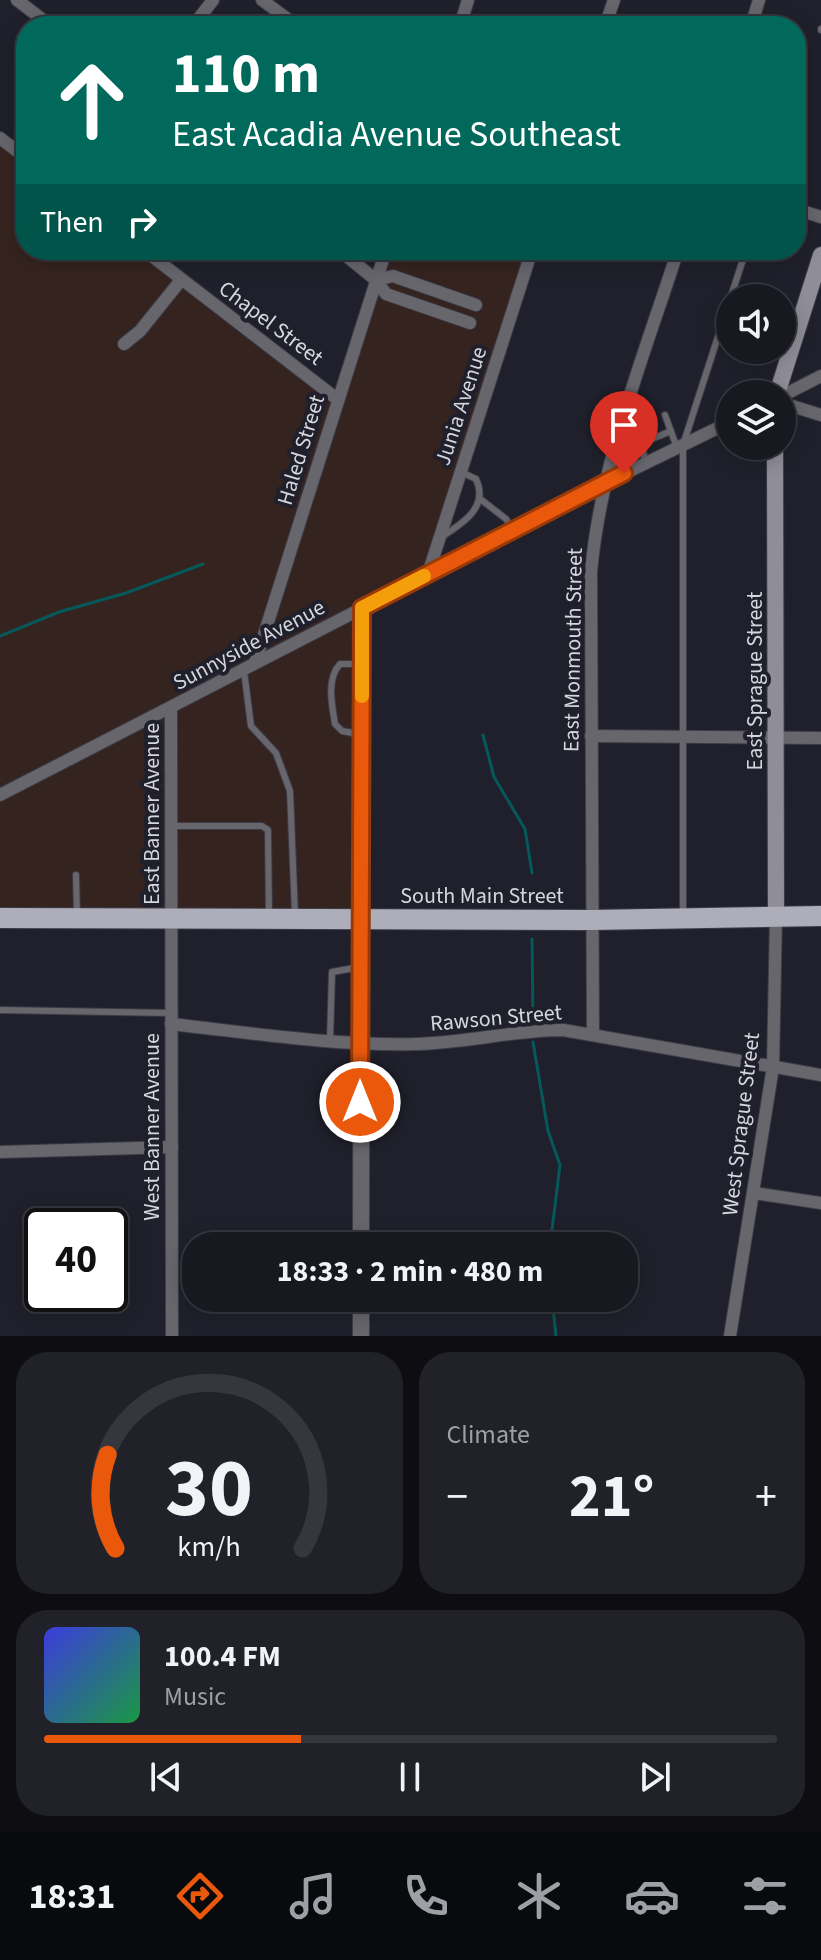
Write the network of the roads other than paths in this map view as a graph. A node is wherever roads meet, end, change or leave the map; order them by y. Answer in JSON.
{"nodes":[{"id":1,"x":17,"y":0,"type":"edge"},
{"id":2,"x":213,"y":0,"type":"edge"},
{"id":3,"x":262,"y":0,"type":"edge"},
{"id":4,"x":38,"y":16,"type":"edge"},
{"id":5,"x":201,"y":16,"type":"edge"},
{"id":6,"x":284,"y":16,"type":"edge"},
{"id":7,"x":0,"y":138,"type":"edge"},
{"id":8,"x":16,"y":150,"type":"edge"},
{"id":9,"x":821,"y":255,"type":"edge"},
{"id":10,"x":156,"y":260,"type":"edge"},
{"id":11,"x":351,"y":260,"type":"edge"},
{"id":12,"x":383,"y":260,"type":"edge"},
{"id":13,"x":529,"y":260,"type":"edge"},
{"id":14,"x":675,"y":260,"type":"edge"},
{"id":15,"x":743,"y":260,"type":"edge"},
{"id":16,"x":181,"y":280,"type":"junction"},
{"id":17,"x":376,"y":280,"type":"junction"},
{"id":18,"x":476,"y":305,"type":"dead end"},
{"id":19,"x":470,"y":323,"type":"dead end"},
{"id":20,"x":124,"y":344,"type":"dead end"},
{"id":21,"x":821,"y":376,"type":"edge"},
{"id":22,"x":784,"y":380,"type":"edge"},
{"id":23,"x":796,"y":387,"type":"edge"},
{"id":24,"x":337,"y":399,"type":"junction"},
{"id":25,"x":796,"y":407,"type":"edge"},
{"id":26,"x":665,"y":415,"type":"dead end"},
{"id":27,"x":821,"y":415,"type":"edge"},
{"id":28,"x":716,"y":429,"type":"edge"},
{"id":29,"x":671,"y":431,"type":"junction"},
{"id":30,"x":680,"y":446,"type":"junction"},
{"id":31,"x":775,"y":460,"type":"edge"},
{"id":32,"x":645,"y":463,"type":"junction"},
{"id":33,"x":461,"y":472,"type":"junction"},
{"id":34,"x":603,"y":484,"type":"junction"},
{"id":35,"x":479,"y":498,"type":"junction"},
{"id":36,"x":513,"y":530,"type":"junction"},
{"id":37,"x":440,"y":538,"type":"junction"},
{"id":38,"x":428,"y":574,"type":"junction"},
{"id":39,"x":362,"y":608,"type":"junction"},
{"id":40,"x":362,"y":664,"type":"junction"},
{"id":41,"x":249,"y":666,"type":"junction"},
{"id":42,"x":171,"y":709,"type":"junction"},
{"id":43,"x":362,"y":735,"type":"junction"},
{"id":44,"x":591,"y":736,"type":"junction"},
{"id":45,"x":681,"y":737,"type":"junction"},
{"id":46,"x":778,"y":738,"type":"junction"},
{"id":47,"x":821,"y":738,"type":"edge"},
{"id":48,"x":0,"y":795,"type":"edge"},
{"id":49,"x":172,"y":826,"type":"junction"},
{"id":50,"x":76,"y":875,"type":"dead end"},
{"id":51,"x":776,"y":916,"type":"junction"},
{"id":52,"x":821,"y":916,"type":"edge"},
{"id":53,"x":0,"y":918,"type":"edge"},
{"id":54,"x":77,"y":918,"type":"junction"},
{"id":55,"x":173,"y":918,"type":"junction"},
{"id":56,"x":269,"y":918,"type":"junction"},
{"id":57,"x":295,"y":918,"type":"junction"},
{"id":58,"x":683,"y":918,"type":"junction"},
{"id":59,"x":360,"y":920,"type":"junction"},
{"id":60,"x":591,"y":920,"type":"junction"},
{"id":61,"x":360,"y":967,"type":"junction"},
{"id":62,"x":0,"y":1010,"type":"edge"},
{"id":63,"x":171,"y":1018,"type":"junction"},
{"id":64,"x":593,"y":1035,"type":"junction"},
{"id":65,"x":330,"y":1041,"type":"junction"},
{"id":66,"x":360,"y":1044,"type":"junction"},
{"id":67,"x":773,"y":1067,"type":"junction"},
{"id":68,"x":821,"y":1075,"type":"edge"},
{"id":69,"x":172,"y":1147,"type":"junction"},
{"id":70,"x":0,"y":1152,"type":"edge"},
{"id":71,"x":754,"y":1193,"type":"junction"},
{"id":72,"x":821,"y":1203,"type":"edge"},
{"id":73,"x":361,"y":1232,"type":"edge"},
{"id":74,"x":361,"y":1312,"type":"edge"},
{"id":75,"x":172,"y":1336,"type":"edge"},
{"id":76,"x":361,"y":1336,"type":"edge"},
{"id":77,"x":730,"y":1336,"type":"edge"}],
"edges":[{"from":1,"to":4,"type":"street"},
{"from":2,"to":5,"type":"street"},
{"from":3,"to":6,"type":"street"},
{"from":7,"to":8,"type":"street"},
{"from":9,"to":22,"type":"main road"},
{"from":10,"to":16,"type":"street","name":"Chapel Street"},
{"from":11,"to":17,"type":"street"},
{"from":12,"to":17,"type":"street","name":"Haled Street"},
{"from":13,"to":33,"type":"street","name":"Junia Avenue"},
{"from":14,"to":34,"type":"street","name":"East Monmouth Street"},
{"from":15,"to":30,"type":"lane"},
{"from":16,"to":20,"type":"street"},
{"from":16,"to":24,"type":"street","name":"Chapel Street"},
{"from":17,"to":18,"type":"street"},
{"from":17,"to":19,"type":"street"},
{"from":17,"to":24,"type":"street","name":"Haled Street"},
{"from":21,"to":23,"type":"street"},
{"from":24,"to":41,"type":"street","name":"Haled Street"},
{"from":25,"to":27,"type":"street"},
{"from":26,"to":29,"type":"lane"},
{"from":28,"to":30,"type":"street","name":"Sunnyside Avenue"},
{"from":29,"to":30,"type":"lane"},
{"from":29,"to":32,"type":"lane"},
{"from":30,"to":32,"type":"street","name":"Sunnyside Avenue"},
{"from":30,"to":45,"type":"lane"},
{"from":31,"to":46,"type":"main road","name":"East Sprague Street"},
{"from":32,"to":34,"type":"street","name":"Sunnyside Avenue"},
{"from":33,"to":35,"type":"lane"},
{"from":33,"to":37,"type":"street","name":"Junia Avenue"},
{"from":34,"to":36,"type":"street","name":"Sunnyside Avenue"},
{"from":34,"to":44,"type":"street","name":"East Monmouth Street"},
{"from":35,"to":36,"type":"lane"},
{"from":35,"to":37,"type":"lane"},
{"from":36,"to":38,"type":"street","name":"Sunnyside Avenue"},
{"from":37,"to":38,"type":"street","name":"Junia Avenue"},
{"from":38,"to":39,"type":"street","name":"Sunnyside Avenue"},
{"from":39,"to":40,"type":"street"},
{"from":39,"to":41,"type":"street","name":"Sunnyside Avenue"},
{"from":40,"to":43,"type":"street"},
{"from":40,"to":43,"type":"lane"},
{"from":41,"to":42,"type":"street","name":"Sunnyside Avenue"},
{"from":41,"to":57,"type":"lane"},
{"from":42,"to":48,"type":"street","name":"Sunnyside Avenue"},
{"from":42,"to":49,"type":"street","name":"East Banner Avenue"},
{"from":43,"to":59,"type":"street"},
{"from":44,"to":45,"type":"street"},
{"from":44,"to":60,"type":"street","name":"East Monmouth Street"},
{"from":45,"to":46,"type":"street"},
{"from":45,"to":58,"type":"lane"},
{"from":46,"to":47,"type":"street"},
{"from":46,"to":51,"type":"main road","name":"East Sprague Street"},
{"from":49,"to":55,"type":"street","name":"East Banner Avenue"},
{"from":49,"to":56,"type":"lane"},
{"from":50,"to":54,"type":"lane"},
{"from":51,"to":52,"type":"main road","name":"South Main Street"},
{"from":51,"to":58,"type":"main road","name":"South Main Street"},
{"from":51,"to":67,"type":"street","name":"West Sprague Street"},
{"from":53,"to":54,"type":"main road","name":"South Main Street"},
{"from":54,"to":55,"type":"main road","name":"South Main Street"},
{"from":55,"to":56,"type":"main road","name":"South Main Street"},
{"from":55,"to":63,"type":"street","name":"West Banner Avenue"},
{"from":56,"to":57,"type":"main road","name":"South Main Street"},
{"from":57,"to":59,"type":"main road","name":"South Main Street"},
{"from":58,"to":60,"type":"main road","name":"South Main Street"},
{"from":59,"to":60,"type":"main road","name":"South Main Street"},
{"from":59,"to":61,"type":"street"},
{"from":60,"to":64,"type":"street","name":"East Monmouth Street"},
{"from":61,"to":65,"type":"lane"},
{"from":61,"to":66,"type":"street"},
{"from":62,"to":63,"type":"lane"},
{"from":63,"to":65,"type":"street","name":"Rawson Street"},
{"from":63,"to":69,"type":"street","name":"West Banner Avenue"},
{"from":64,"to":66,"type":"street","name":"Rawson Street"},
{"from":64,"to":67,"type":"street","name":"Rawson Street"},
{"from":65,"to":66,"type":"street","name":"Rawson Street"},
{"from":66,"to":73,"type":"street"},
{"from":67,"to":68,"type":"street","name":"Rawson Street"},
{"from":67,"to":71,"type":"street","name":"West Sprague Street"},
{"from":69,"to":70,"type":"street"},
{"from":69,"to":75,"type":"street","name":"West Banner Avenue"},
{"from":71,"to":72,"type":"street"},
{"from":71,"to":77,"type":"street","name":"West Sprague Street"},
{"from":74,"to":76,"type":"street"}]}
